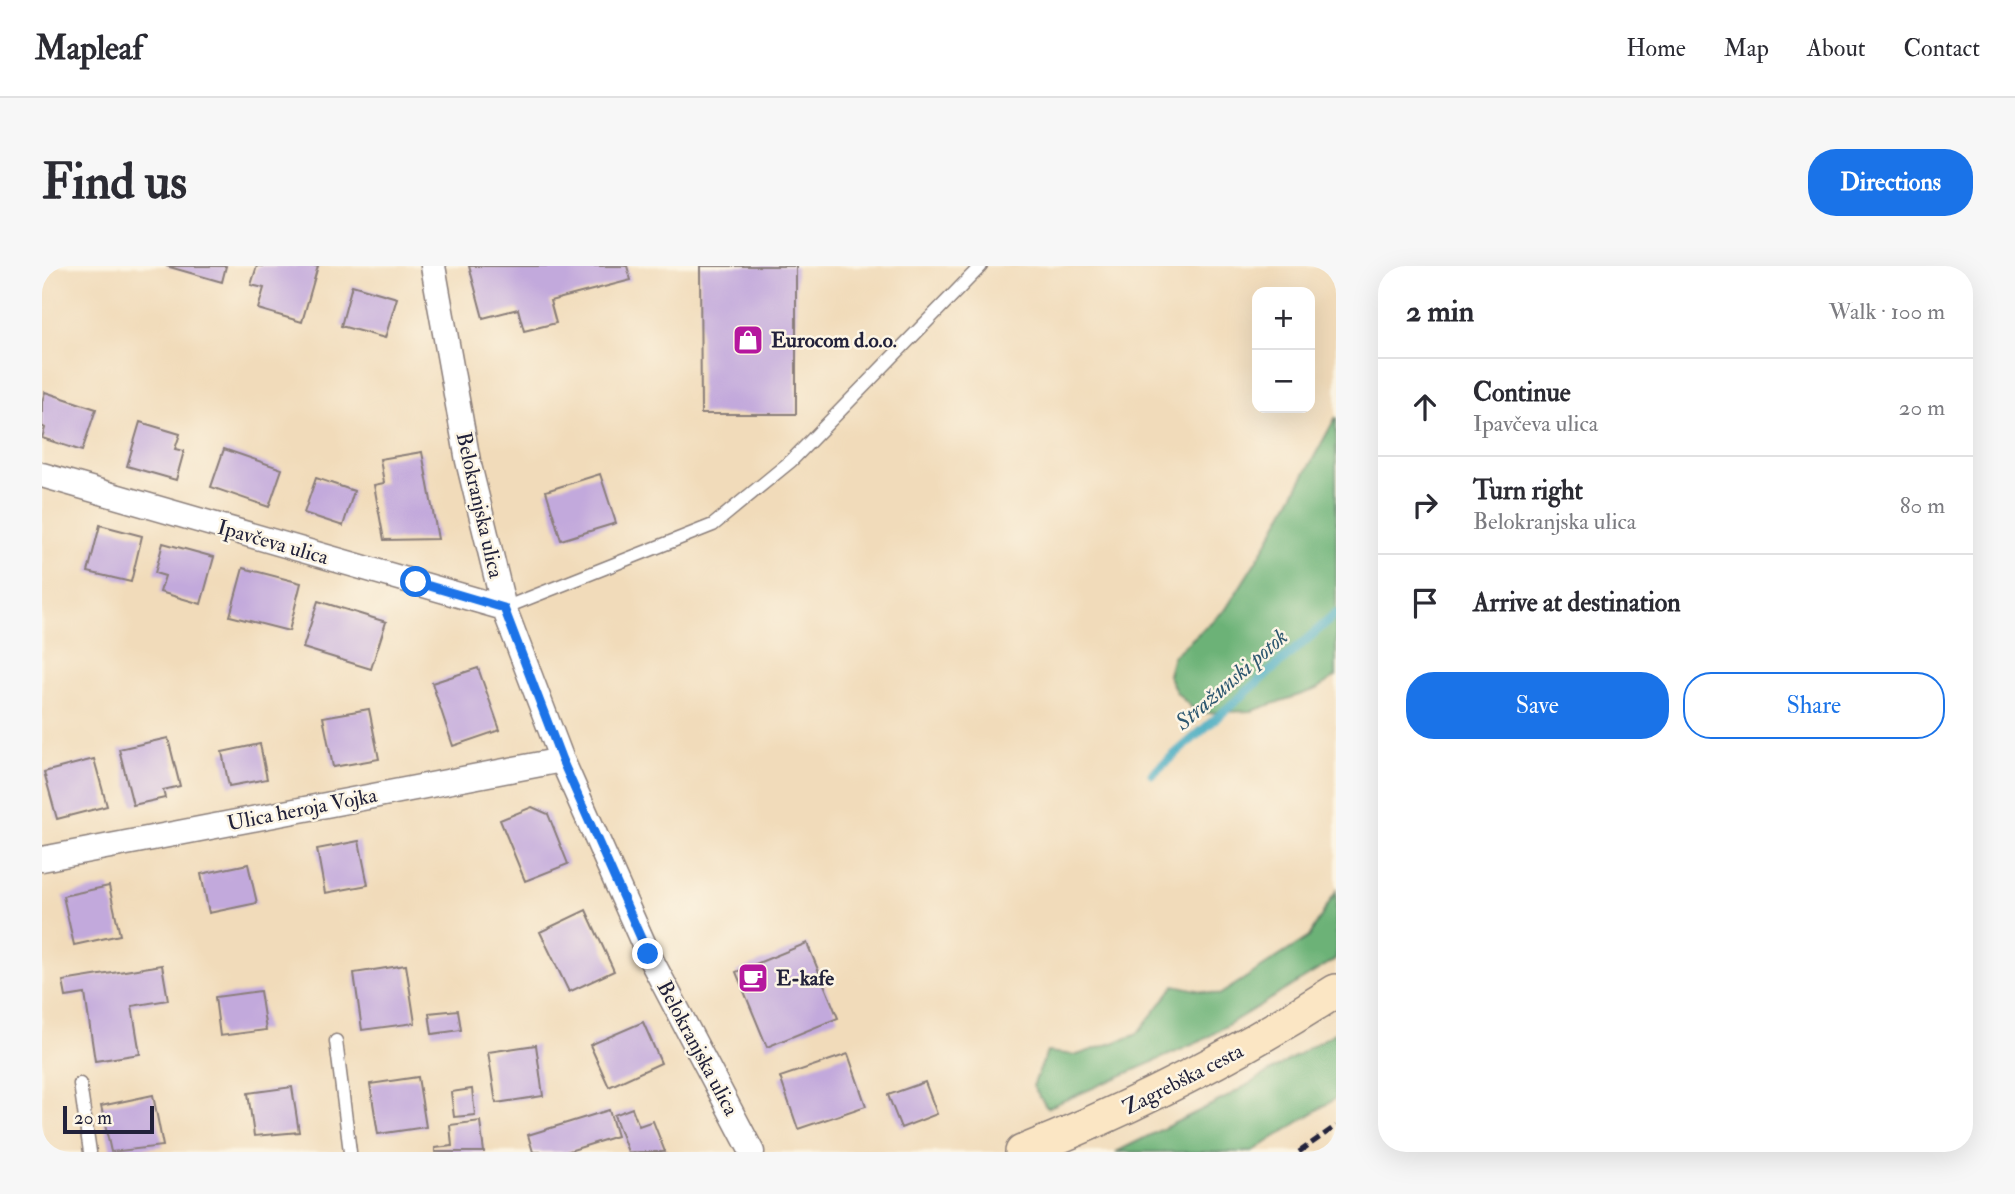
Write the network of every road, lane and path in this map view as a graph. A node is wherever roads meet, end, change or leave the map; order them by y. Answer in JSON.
{"nodes":[{"id":1,"x":433,"y":266,"type":"edge"},
{"id":2,"x":981,"y":266,"type":"edge"},
{"id":3,"x":42,"y":475,"type":"edge"},
{"id":4,"x":504,"y":608,"type":"junction"},
{"id":5,"x":562,"y":760,"type":"junction"},
{"id":6,"x":42,"y":859,"type":"edge"},
{"id":7,"x":1336,"y":991,"type":"edge"},
{"id":8,"x":336,"y":1041,"type":"dead end"},
{"id":9,"x":80,"y":1084,"type":"dead end"},
{"id":10,"x":90,"y":1152,"type":"edge"},
{"id":11,"x":349,"y":1152,"type":"edge"},
{"id":12,"x":752,"y":1152,"type":"edge"},
{"id":13,"x":1022,"y":1152,"type":"edge"}],
"edges":[{"from":1,"to":4,"type":"street","name":"Belokranjska ulica"},
{"from":2,"to":4,"type":"lane"},
{"from":3,"to":4,"type":"street","name":"Ipavčeva ulica"},
{"from":4,"to":5,"type":"street","name":"Belokranjska ulica"},
{"from":5,"to":6,"type":"street","name":"Ulica heroja Vojka"},
{"from":5,"to":12,"type":"street","name":"Belokranjska ulica"},
{"from":7,"to":13,"type":"street","name":"Zagrebška cesta"},
{"from":8,"to":11,"type":"lane"},
{"from":9,"to":10,"type":"lane"}]}
